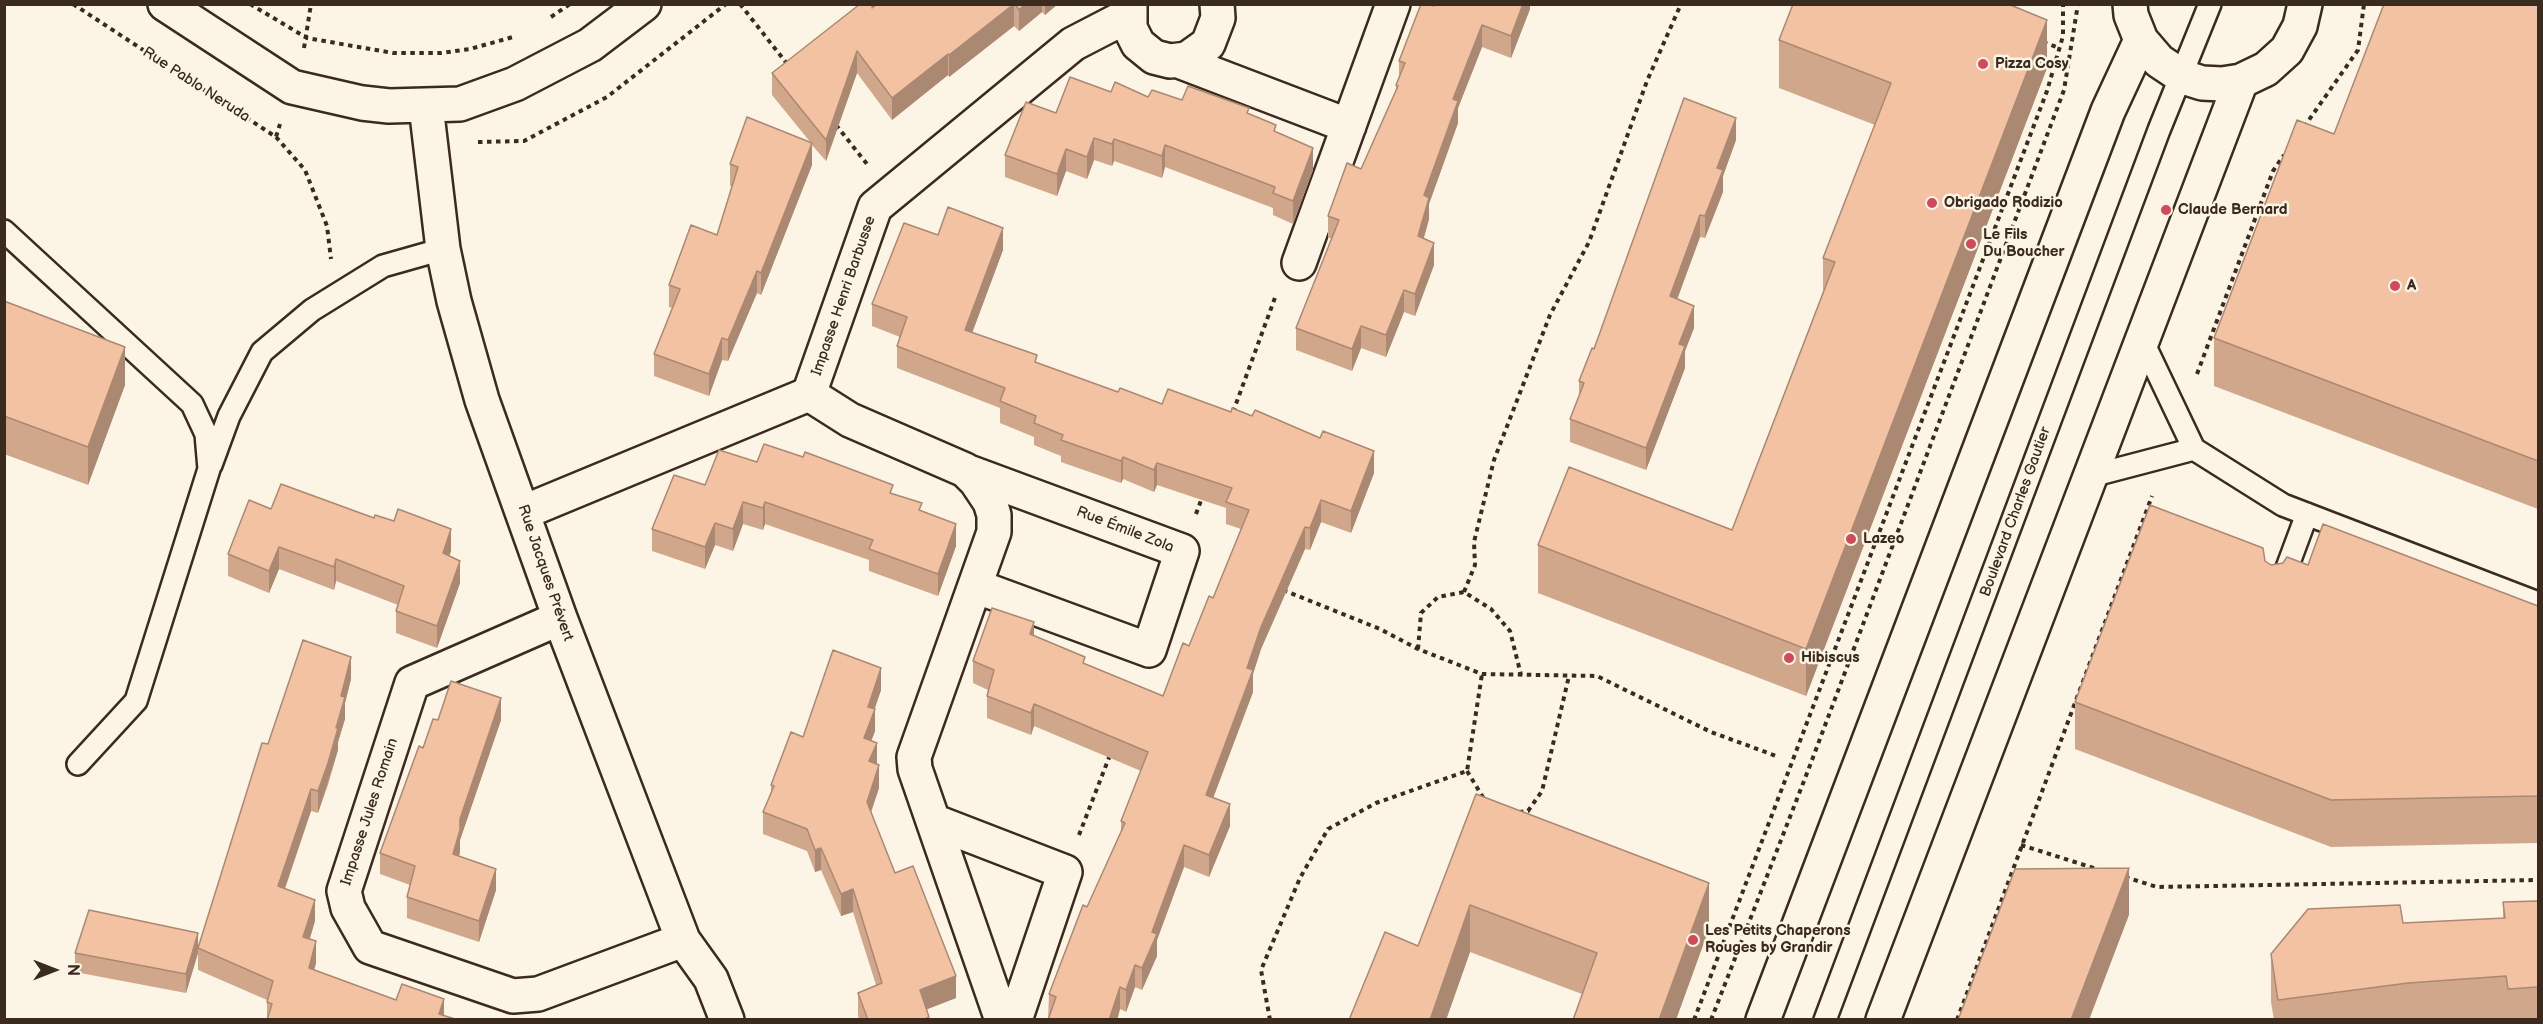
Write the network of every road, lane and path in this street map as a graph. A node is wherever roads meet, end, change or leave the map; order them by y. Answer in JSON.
{"nodes":[{"id":1,"x":73,"y":4,"type":"edge"},
{"id":2,"x":165,"y":4,"type":"edge"},
{"id":3,"x":250,"y":4,"type":"edge"},
{"id":4,"x":570,"y":4,"type":"edge"},
{"id":5,"x":644,"y":4,"type":"edge"},
{"id":6,"x":741,"y":4,"type":"edge"},
{"id":7,"x":1216,"y":4,"type":"edge"},
{"id":8,"x":1393,"y":4,"type":"edge"},
{"id":9,"x":1681,"y":4,"type":"edge"},
{"id":10,"x":2063,"y":4,"type":"edge"},
{"id":11,"x":2078,"y":4,"type":"edge"},
{"id":12,"x":2130,"y":4,"type":"edge"},
{"id":13,"x":2210,"y":4,"type":"edge"},
{"id":14,"x":2305,"y":4,"type":"edge"},
{"id":15,"x":2364,"y":4,"type":"edge"},
{"id":16,"x":1129,"y":10,"type":"edge"},
{"id":17,"x":543,"y":23,"type":"dead end"},
{"id":18,"x":514,"y":37,"type":"dead end"},
{"id":19,"x":2038,"y":40,"type":"edge"},
{"id":20,"x":2141,"y":40,"type":"junction"},
{"id":21,"x":2059,"y":48,"type":"junction"},
{"id":22,"x":1179,"y":61,"type":"junction"},
{"id":23,"x":790,"y":68,"type":"edge"},
{"id":24,"x":2183,"y":76,"type":"junction"},
{"id":25,"x":2241,"y":81,"type":"junction"},
{"id":26,"x":292,"y":87,"type":"junction"},
{"id":27,"x":426,"y":106,"type":"junction"},
{"id":28,"x":833,"y":121,"type":"edge"},
{"id":29,"x":1349,"y":126,"type":"junction"},
{"id":30,"x":2299,"y":134,"type":"edge"},
{"id":31,"x":276,"y":137,"type":"junction"},
{"id":32,"x":2286,"y":153,"type":"edge"},
{"id":33,"x":890,"y":193,"type":"junction"},
{"id":34,"x":4,"y":231,"type":"edge"},
{"id":35,"x":443,"y":249,"type":"junction"},
{"id":36,"x":332,"y":263,"type":"dead end"},
{"id":37,"x":1299,"y":263,"type":"joint"},
{"id":38,"x":2143,"y":342,"type":"junction"},
{"id":39,"x":809,"y":394,"type":"junction"},
{"id":40,"x":1230,"y":420,"type":"edge"},
{"id":41,"x":2180,"y":420,"type":"junction"},
{"id":42,"x":2194,"y":449,"type":"junction"},
{"id":43,"x":2166,"y":457,"type":"junction"},
{"id":44,"x":209,"y":469,"type":"junction"},
{"id":45,"x":965,"y":470,"type":"junction"},
{"id":46,"x":2091,"y":476,"type":"junction"},
{"id":47,"x":1206,"y":486,"type":"edge"},
{"id":48,"x":524,"y":512,"type":"junction"},
{"id":49,"x":2307,"y":514,"type":"junction"},
{"id":50,"x":1182,"y":551,"type":"junction"},
{"id":51,"x":975,"y":586,"type":"junction"},
{"id":52,"x":1274,"y":587,"type":"edge"},
{"id":53,"x":1464,"y":592,"type":"junction"},
{"id":54,"x":2275,"y":600,"type":"edge"},
{"id":55,"x":2538,"y":603,"type":"edge"},
{"id":56,"x":560,"y":618,"type":"junction"},
{"id":57,"x":1418,"y":649,"type":"junction"},
{"id":58,"x":1482,"y":674,"type":"junction"},
{"id":59,"x":1521,"y":675,"type":"junction"},
{"id":60,"x":1569,"y":676,"type":"junction"},
{"id":61,"x":1112,"y":750,"type":"edge"},
{"id":62,"x":1779,"y":758,"type":"dead end"},
{"id":63,"x":78,"y":764,"type":"dead end"},
{"id":64,"x":1467,"y":771,"type":"junction"},
{"id":65,"x":1487,"y":805,"type":"edge"},
{"id":66,"x":1510,"y":814,"type":"edge"},
{"id":67,"x":933,"y":821,"type":"junction"},
{"id":68,"x":2021,"y":845,"type":"junction"},
{"id":69,"x":2100,"y":870,"type":"edge"},
{"id":70,"x":1065,"y":872,"type":"junction"},
{"id":71,"x":2123,"y":877,"type":"edge"},
{"id":72,"x":2538,"y":880,"type":"edge"},
{"id":73,"x":683,"y":939,"type":"junction"},
{"id":74,"x":727,"y":1020,"type":"edge"},
{"id":75,"x":1002,"y":1020,"type":"edge"},
{"id":76,"x":1016,"y":1020,"type":"edge"},
{"id":77,"x":1269,"y":1020,"type":"edge"},
{"id":78,"x":1694,"y":1020,"type":"edge"},
{"id":79,"x":1711,"y":1020,"type":"edge"},
{"id":80,"x":1763,"y":1020,"type":"edge"},
{"id":81,"x":1825,"y":1020,"type":"edge"},
{"id":82,"x":1883,"y":1020,"type":"edge"},
{"id":83,"x":1958,"y":1020,"type":"edge"}],
"edges":[{"from":1,"to":31,"type":"path","name":"Rue Pablo Neruda"},
{"from":2,"to":26,"type":"street"},
{"from":3,"to":18,"type":"path"},
{"from":4,"to":17,"type":"path"},
{"from":5,"to":27,"type":"street"},
{"from":6,"to":23,"type":"path"},
{"from":7,"to":22,"type":"street"},
{"from":8,"to":29,"type":"street"},
{"from":9,"to":53,"type":"path"},
{"from":10,"to":21,"type":"path"},
{"from":11,"to":79,"type":"path"},
{"from":12,"to":20,"type":"street"},
{"from":13,"to":24,"type":"lane","name":"Boulevard Charles Gautier"},
{"from":14,"to":25,"type":"street"},
{"from":15,"to":30,"type":"path"},
{"from":16,"to":22,"type":"street"},
{"from":16,"to":33,"type":"street","name":"Impasse Henri Barbusse"},
{"from":19,"to":21,"type":"path"},
{"from":20,"to":24,"type":"street"},
{"from":20,"to":80,"type":"street"},
{"from":21,"to":78,"type":"path"},
{"from":22,"to":29,"type":"street"},
{"from":24,"to":25,"type":"street"},
{"from":24,"to":81,"type":"lane","name":"Boulevard Charles Gautier"},
{"from":25,"to":38,"type":"street"},
{"from":26,"to":27,"type":"street"},
{"from":26,"to":31,"type":"path"},
{"from":27,"to":35,"type":"street","name":"Rue Jacques Prévert"},
{"from":28,"to":33,"type":"path"},
{"from":29,"to":37,"type":"street"},
{"from":31,"to":36,"type":"path","name":"Rue Pablo Neruda"},
{"from":32,"to":41,"type":"path"},
{"from":33,"to":39,"type":"street","name":"Impasse Henri Barbusse"},
{"from":34,"to":44,"type":"lane"},
{"from":35,"to":44,"type":"lane"},
{"from":35,"to":48,"type":"street","name":"Rue Jacques Prévert"},
{"from":37,"to":40,"type":"path"},
{"from":38,"to":41,"type":"lane"},
{"from":38,"to":46,"type":"street"},
{"from":39,"to":45,"type":"street","name":"Rue Émile Zola"},
{"from":39,"to":48,"type":"street","name":"Impasse Henri Barbusse"},
{"from":41,"to":42,"type":"lane"},
{"from":42,"to":43,"type":"lane"},
{"from":42,"to":49,"type":"lane"},
{"from":43,"to":46,"type":"lane"},
{"from":43,"to":68,"type":"path"},
{"from":44,"to":63,"type":"lane"},
{"from":45,"to":50,"type":"street","name":"Rue Émile Zola"},
{"from":45,"to":51,"type":"street","name":"Rue Émile Zola"},
{"from":46,"to":82,"type":"street"},
{"from":47,"to":50,"type":"path"},
{"from":48,"to":56,"type":"street","name":"Rue Jacques Prévert"},
{"from":49,"to":54,"type":"lane"},
{"from":49,"to":55,"type":"lane"},
{"from":50,"to":51,"type":"street","name":"Rue Émile Zola"},
{"from":51,"to":67,"type":"street","name":"Rue Émile Zola"},
{"from":52,"to":57,"type":"path"},
{"from":53,"to":57,"type":"path"},
{"from":53,"to":59,"type":"path"},
{"from":56,"to":73,"type":"street","name":"Rue Jacques Prévert"},
{"from":56,"to":73,"type":"street","name":"Impasse Jules Romain"},
{"from":57,"to":58,"type":"path"},
{"from":58,"to":59,"type":"path"},
{"from":58,"to":64,"type":"path"},
{"from":59,"to":60,"type":"path"},
{"from":60,"to":62,"type":"path"},
{"from":60,"to":66,"type":"path"},
{"from":61,"to":70,"type":"path"},
{"from":64,"to":65,"type":"path"},
{"from":64,"to":77,"type":"path"},
{"from":67,"to":70,"type":"street"},
{"from":67,"to":75,"type":"street","name":"Rue Émile Zola"},
{"from":68,"to":69,"type":"path"},
{"from":68,"to":83,"type":"path"},
{"from":70,"to":76,"type":"street"},
{"from":71,"to":72,"type":"path"},
{"from":73,"to":74,"type":"street","name":"Rue Jacques Prévert"}]}
